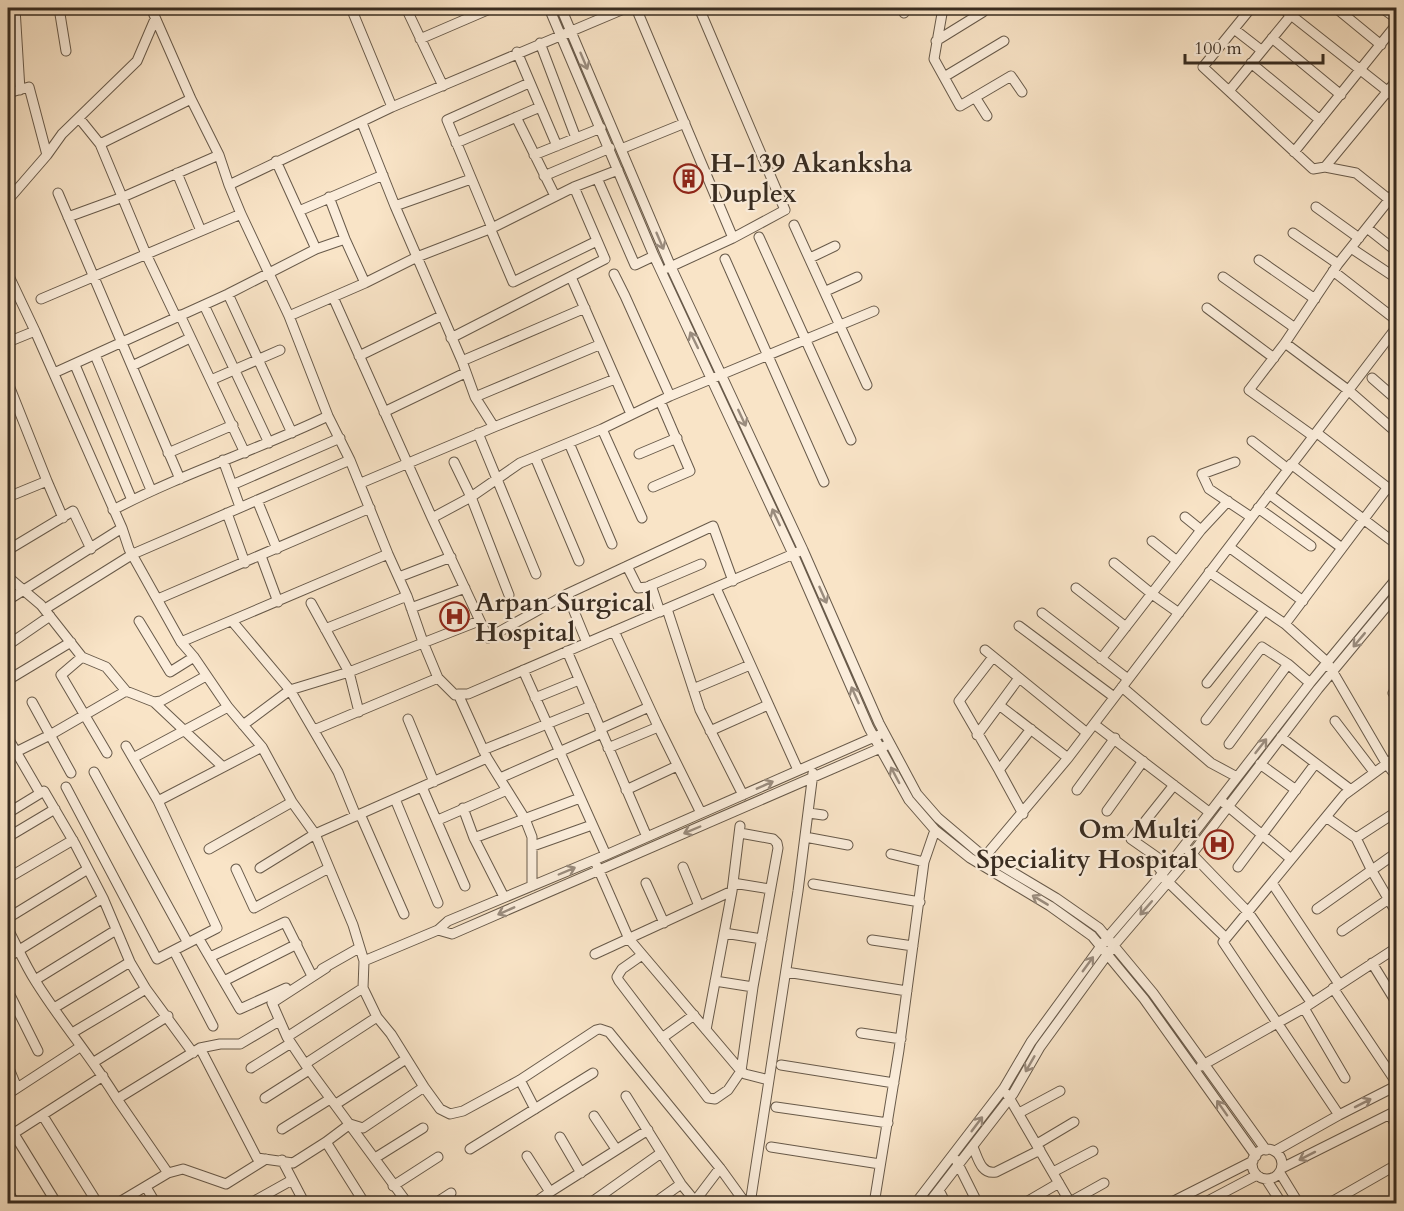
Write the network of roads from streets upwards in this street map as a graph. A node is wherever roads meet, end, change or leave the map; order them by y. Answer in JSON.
{"nodes":[{"id":1,"x":15,"y":8,"type":"edge"},
{"id":2,"x":59,"y":8,"type":"edge"},
{"id":3,"x":151,"y":8,"type":"edge"},
{"id":4,"x":351,"y":8,"type":"edge"},
{"id":5,"x":406,"y":8,"type":"edge"},
{"id":6,"x":492,"y":8,"type":"edge"},
{"id":7,"x":549,"y":8,"type":"edge"},
{"id":8,"x":561,"y":8,"type":"edge"},
{"id":9,"x":626,"y":8,"type":"edge"},
{"id":10,"x":636,"y":8,"type":"edge"},
{"id":11,"x":699,"y":8,"type":"edge"},
{"id":12,"x":943,"y":8,"type":"edge"},
{"id":13,"x":1251,"y":8,"type":"edge"},
{"id":14,"x":1282,"y":8,"type":"edge"},
{"id":15,"x":1336,"y":8,"type":"edge"},
{"id":16,"x":1382,"y":8,"type":"edge"},
{"id":17,"x":1294,"y":11,"type":"edge"},
{"id":18,"x":983,"y":12,"type":"dead end"},
{"id":19,"x":1396,"y":18,"type":"edge"},
{"id":20,"x":155,"y":19,"type":"junction"},
{"id":21,"x":1396,"y":25,"type":"edge"},
{"id":22,"x":1234,"y":29,"type":"junction"},
{"id":23,"x":566,"y":32,"type":"junction"},
{"id":24,"x":1272,"y":38,"type":"junction"},
{"id":25,"x":420,"y":39,"type":"junction"},
{"id":26,"x":1005,"y":40,"type":"dead end"},
{"id":27,"x":936,"y":41,"type":"junction"},
{"id":28,"x":540,"y":43,"type":"junction"},
{"id":29,"x":1381,"y":45,"type":"junction"},
{"id":30,"x":1261,"y":50,"type":"junction"},
{"id":31,"x":66,"y":51,"type":"dead end"},
{"id":32,"x":517,"y":52,"type":"junction"},
{"id":33,"x":1251,"y":63,"type":"junction"},
{"id":34,"x":1361,"y":70,"type":"junction"},
{"id":35,"x":944,"y":77,"type":"junction"},
{"id":36,"x":1396,"y":81,"type":"edge"},
{"id":37,"x":529,"y":83,"type":"junction"},
{"id":38,"x":443,"y":86,"type":"junction"},
{"id":39,"x":20,"y":90,"type":"junction"},
{"id":40,"x":1229,"y":91,"type":"junction"},
{"id":41,"x":1022,"y":92,"type":"dead end"},
{"id":42,"x":1388,"y":92,"type":"junction"},
{"id":43,"x":8,"y":93,"type":"edge"},
{"id":44,"x":1341,"y":95,"type":"junction"},
{"id":45,"x":975,"y":97,"type":"junction"},
{"id":46,"x":1396,"y":98,"type":"edge"},
{"id":47,"x":191,"y":99,"type":"junction"},
{"id":48,"x":392,"y":107,"type":"junction"},
{"id":49,"x":540,"y":107,"type":"junction"},
{"id":50,"x":987,"y":116,"type":"dead end"},
{"id":51,"x":78,"y":117,"type":"junction"},
{"id":52,"x":516,"y":117,"type":"junction"},
{"id":53,"x":1320,"y":120,"type":"junction"},
{"id":54,"x":362,"y":123,"type":"junction"},
{"id":55,"x":685,"y":123,"type":"junction"},
{"id":56,"x":601,"y":128,"type":"junction"},
{"id":57,"x":576,"y":138,"type":"junction"},
{"id":58,"x":456,"y":143,"type":"junction"},
{"id":59,"x":100,"y":144,"type":"junction"},
{"id":60,"x":557,"y":146,"type":"junction"},
{"id":61,"x":609,"y":148,"type":"junction"},
{"id":62,"x":621,"y":149,"type":"junction"},
{"id":63,"x":1294,"y":152,"type":"junction"},
{"id":64,"x":47,"y":155,"type":"junction"},
{"id":65,"x":219,"y":155,"type":"junction"},
{"id":66,"x":534,"y":155,"type":"junction"},
{"id":67,"x":276,"y":161,"type":"junction"},
{"id":68,"x":1325,"y":167,"type":"junction"},
{"id":69,"x":618,"y":170,"type":"junction"},
{"id":70,"x":177,"y":174,"type":"junction"},
{"id":71,"x":383,"y":175,"type":"junction"},
{"id":72,"x":544,"y":176,"type":"junction"},
{"id":73,"x":597,"y":178,"type":"junction"},
{"id":74,"x":471,"y":179,"type":"junction"},
{"id":75,"x":229,"y":185,"type":"junction"},
{"id":76,"x":574,"y":187,"type":"junction"},
{"id":77,"x":1396,"y":191,"type":"edge"},
{"id":78,"x":58,"y":193,"type":"dead end"},
{"id":79,"x":123,"y":196,"type":"junction"},
{"id":80,"x":555,"y":196,"type":"junction"},
{"id":81,"x":329,"y":197,"type":"junction"},
{"id":82,"x":8,"y":200,"type":"edge"},
{"id":83,"x":1393,"y":202,"type":"edge"},
{"id":84,"x":395,"y":206,"type":"junction"},
{"id":85,"x":1316,"y":207,"type":"dead end"},
{"id":86,"x":299,"y":211,"type":"junction"},
{"id":87,"x":241,"y":214,"type":"junction"},
{"id":88,"x":68,"y":217,"type":"junction"},
{"id":89,"x":794,"y":225,"type":"dead end"},
{"id":90,"x":491,"y":228,"type":"junction"},
{"id":91,"x":1367,"y":228,"type":"junction"},
{"id":92,"x":201,"y":231,"type":"junction"},
{"id":93,"x":1293,"y":233,"type":"dead end"},
{"id":94,"x":759,"y":237,"type":"dead end"},
{"id":95,"x":733,"y":238,"type":"junction"},
{"id":96,"x":1359,"y":238,"type":"junction"},
{"id":97,"x":345,"y":239,"type":"junction"},
{"id":98,"x":597,"y":241,"type":"junction"},
{"id":99,"x":835,"y":246,"type":"dead end"},
{"id":100,"x":1351,"y":248,"type":"junction"},
{"id":101,"x":316,"y":249,"type":"junction"},
{"id":102,"x":1396,"y":251,"type":"edge"},
{"id":103,"x":146,"y":254,"type":"junction"},
{"id":104,"x":654,"y":256,"type":"junction"},
{"id":105,"x":417,"y":257,"type":"junction"},
{"id":106,"x":810,"y":258,"type":"junction"},
{"id":107,"x":725,"y":259,"type":"dead end"},
{"id":108,"x":1259,"y":260,"type":"dead end"},
{"id":109,"x":671,"y":267,"type":"junction"},
{"id":110,"x":1336,"y":267,"type":"junction"},
{"id":111,"x":662,"y":271,"type":"junction"},
{"id":112,"x":8,"y":274,"type":"edge"},
{"id":113,"x":270,"y":274,"type":"junction"},
{"id":114,"x":614,"y":274,"type":"dead end"},
{"id":115,"x":1223,"y":276,"type":"dead end"},
{"id":116,"x":93,"y":277,"type":"junction"},
{"id":117,"x":571,"y":277,"type":"junction"},
{"id":118,"x":857,"y":277,"type":"dead end"},
{"id":119,"x":1396,"y":278,"type":"edge"},
{"id":120,"x":365,"y":283,"type":"junction"},
{"id":121,"x":826,"y":291,"type":"junction"},
{"id":122,"x":228,"y":294,"type":"junction"},
{"id":123,"x":333,"y":297,"type":"junction"},
{"id":124,"x":1315,"y":298,"type":"junction"},
{"id":125,"x":41,"y":299,"type":"dead end"},
{"id":126,"x":204,"y":305,"type":"junction"},
{"id":127,"x":585,"y":308,"type":"junction"},
{"id":128,"x":1207,"y":308,"type":"dead end"},
{"id":129,"x":874,"y":311,"type":"dead end"},
{"id":130,"x":178,"y":316,"type":"junction"},
{"id":131,"x":289,"y":316,"type":"junction"},
{"id":132,"x":441,"y":316,"type":"junction"},
{"id":133,"x":1396,"y":320,"type":"edge"},
{"id":134,"x":841,"y":326,"type":"junction"},
{"id":135,"x":1295,"y":328,"type":"junction"},
{"id":136,"x":1396,"y":328,"type":"edge"},
{"id":137,"x":35,"y":331,"type":"junction"},
{"id":138,"x":190,"y":338,"type":"junction"},
{"id":139,"x":452,"y":338,"type":"junction"},
{"id":140,"x":805,"y":340,"type":"junction"},
{"id":141,"x":8,"y":342,"type":"edge"},
{"id":142,"x":1285,"y":343,"type":"junction"},
{"id":143,"x":121,"y":344,"type":"junction"},
{"id":144,"x":599,"y":345,"type":"junction"},
{"id":145,"x":280,"y":350,"type":"dead end"},
{"id":146,"x":95,"y":355,"type":"junction"},
{"id":147,"x":359,"y":356,"type":"junction"},
{"id":148,"x":768,"y":356,"type":"junction"},
{"id":149,"x":1274,"y":358,"type":"junction"},
{"id":150,"x":259,"y":359,"type":"junction"},
{"id":151,"x":462,"y":361,"type":"junction"},
{"id":152,"x":75,"y":365,"type":"junction"},
{"id":153,"x":132,"y":366,"type":"junction"},
{"id":154,"x":235,"y":370,"type":"junction"},
{"id":155,"x":54,"y":373,"type":"junction"},
{"id":156,"x":465,"y":373,"type":"junction"},
{"id":157,"x":718,"y":377,"type":"junction"},
{"id":158,"x":1372,"y":378,"type":"dead end"},
{"id":159,"x":615,"y":379,"type":"junction"},
{"id":160,"x":211,"y":380,"type":"junction"},
{"id":161,"x":8,"y":383,"type":"edge"},
{"id":162,"x":867,"y":385,"type":"dead end"},
{"id":163,"x":1348,"y":390,"type":"junction"},
{"id":164,"x":670,"y":396,"type":"junction"},
{"id":165,"x":475,"y":397,"type":"junction"},
{"id":166,"x":1396,"y":399,"type":"edge"},
{"id":167,"x":660,"y":400,"type":"junction"},
{"id":168,"x":384,"y":412,"type":"junction"},
{"id":169,"x":631,"y":414,"type":"junction"},
{"id":170,"x":328,"y":416,"type":"junction"},
{"id":171,"x":233,"y":425,"type":"junction"},
{"id":172,"x":494,"y":427,"type":"junction"},
{"id":173,"x":602,"y":429,"type":"junction"},
{"id":174,"x":1396,"y":432,"type":"edge"},
{"id":175,"x":292,"y":433,"type":"junction"},
{"id":176,"x":478,"y":433,"type":"junction"},
{"id":177,"x":1315,"y":435,"type":"junction"},
{"id":178,"x":340,"y":438,"type":"junction"},
{"id":179,"x":676,"y":438,"type":"junction"},
{"id":180,"x":851,"y":440,"type":"dead end"},
{"id":181,"x":1252,"y":441,"type":"dead end"},
{"id":182,"x":269,"y":443,"type":"junction"},
{"id":183,"x":569,"y":443,"type":"junction"},
{"id":184,"x":168,"y":453,"type":"junction"},
{"id":185,"x":245,"y":453,"type":"junction"},
{"id":186,"x":639,"y":454,"type":"dead end"},
{"id":187,"x":535,"y":457,"type":"junction"},
{"id":188,"x":223,"y":460,"type":"junction"},
{"id":189,"x":350,"y":460,"type":"junction"},
{"id":190,"x":454,"y":462,"type":"dead end"},
{"id":191,"x":1235,"y":462,"type":"dead end"},
{"id":192,"x":408,"y":463,"type":"junction"},
{"id":193,"x":1289,"y":467,"type":"junction"},
{"id":194,"x":180,"y":479,"type":"junction"},
{"id":195,"x":498,"y":480,"type":"junction"},
{"id":196,"x":47,"y":481,"type":"junction"},
{"id":197,"x":824,"y":482,"type":"dead end"},
{"id":198,"x":360,"y":483,"type":"junction"},
{"id":199,"x":232,"y":485,"type":"junction"},
{"id":200,"x":653,"y":486,"type":"dead end"},
{"id":201,"x":1388,"y":487,"type":"junction"},
{"id":202,"x":152,"y":490,"type":"junction"},
{"id":203,"x":1269,"y":494,"type":"junction"},
{"id":204,"x":1396,"y":494,"type":"edge"},
{"id":205,"x":8,"y":497,"type":"edge"},
{"id":206,"x":471,"y":497,"type":"junction"},
{"id":207,"x":132,"y":500,"type":"junction"},
{"id":208,"x":257,"y":500,"type":"junction"},
{"id":209,"x":1228,"y":501,"type":"junction"},
{"id":210,"x":240,"y":507,"type":"junction"},
{"id":211,"x":370,"y":508,"type":"junction"},
{"id":212,"x":1258,"y":508,"type":"junction"},
{"id":213,"x":113,"y":510,"type":"junction"},
{"id":214,"x":226,"y":513,"type":"junction"},
{"id":215,"x":1185,"y":517,"type":"dead end"},
{"id":216,"x":1251,"y":517,"type":"junction"},
{"id":217,"x":63,"y":518,"type":"junction"},
{"id":218,"x":432,"y":518,"type":"junction"},
{"id":219,"x":642,"y":518,"type":"dead end"},
{"id":220,"x":1364,"y":519,"type":"junction"},
{"id":221,"x":122,"y":528,"type":"junction"},
{"id":222,"x":1201,"y":530,"type":"junction"},
{"id":223,"x":1152,"y":542,"type":"dead end"},
{"id":224,"x":612,"y":544,"type":"dead end"},
{"id":225,"x":1396,"y":544,"type":"edge"},
{"id":226,"x":1311,"y":546,"type":"dead end"},
{"id":227,"x":1228,"y":547,"type":"junction"},
{"id":228,"x":1342,"y":548,"type":"junction"},
{"id":229,"x":91,"y":549,"type":"junction"},
{"id":230,"x":277,"y":549,"type":"junction"},
{"id":231,"x":8,"y":550,"type":"edge"},
{"id":232,"x":803,"y":550,"type":"junction"},
{"id":233,"x":133,"y":554,"type":"junction"},
{"id":234,"x":388,"y":554,"type":"junction"},
{"id":235,"x":793,"y":554,"type":"junction"},
{"id":236,"x":261,"y":556,"type":"junction"},
{"id":237,"x":451,"y":557,"type":"junction"},
{"id":238,"x":579,"y":561,"type":"dead end"},
{"id":239,"x":1177,"y":561,"type":"junction"},
{"id":240,"x":245,"y":562,"type":"junction"},
{"id":241,"x":1114,"y":563,"type":"dead end"},
{"id":242,"x":701,"y":564,"type":"dead end"},
{"id":243,"x":627,"y":566,"type":"junction"},
{"id":244,"x":1209,"y":572,"type":"junction"},
{"id":245,"x":536,"y":574,"type":"dead end"},
{"id":246,"x":8,"y":577,"type":"edge"},
{"id":247,"x":399,"y":577,"type":"junction"},
{"id":248,"x":1396,"y":579,"type":"edge"},
{"id":249,"x":734,"y":581,"type":"junction"},
{"id":250,"x":651,"y":585,"type":"junction"},
{"id":251,"x":465,"y":588,"type":"junction"},
{"id":252,"x":716,"y":588,"type":"junction"},
{"id":253,"x":1076,"y":588,"type":"dead end"},
{"id":254,"x":22,"y":591,"type":"junction"},
{"id":255,"x":567,"y":594,"type":"junction"},
{"id":256,"x":1152,"y":594,"type":"junction"},
{"id":257,"x":509,"y":595,"type":"dead end"},
{"id":258,"x":1396,"y":595,"type":"edge"},
{"id":259,"x":407,"y":596,"type":"junction"},
{"id":260,"x":158,"y":599,"type":"junction"},
{"id":261,"x":8,"y":600,"type":"edge"},
{"id":262,"x":1303,"y":601,"type":"junction"},
{"id":263,"x":278,"y":602,"type":"junction"},
{"id":264,"x":311,"y":603,"type":"dead end"},
{"id":265,"x":411,"y":608,"type":"junction"},
{"id":266,"x":664,"y":610,"type":"junction"},
{"id":267,"x":1264,"y":611,"type":"junction"},
{"id":268,"x":47,"y":613,"type":"junction"},
{"id":269,"x":1042,"y":613,"type":"dead end"},
{"id":270,"x":1179,"y":613,"type":"junction"},
{"id":271,"x":139,"y":621,"type":"dead end"},
{"id":272,"x":232,"y":621,"type":"junction"},
{"id":273,"x":479,"y":621,"type":"junction"},
{"id":274,"x":1285,"y":624,"type":"junction"},
{"id":275,"x":1019,"y":626,"type":"dead end"},
{"id":276,"x":1126,"y":627,"type":"junction"},
{"id":277,"x":326,"y":629,"type":"junction"},
{"id":278,"x":615,"y":631,"type":"junction"},
{"id":279,"x":71,"y":642,"type":"junction"},
{"id":280,"x":181,"y":642,"type":"junction"},
{"id":281,"x":423,"y":642,"type":"junction"},
{"id":282,"x":587,"y":643,"type":"junction"},
{"id":283,"x":8,"y":645,"type":"edge"},
{"id":284,"x":985,"y":650,"type":"dead end"},
{"id":285,"x":567,"y":651,"type":"junction"},
{"id":286,"x":82,"y":657,"type":"junction"},
{"id":287,"x":194,"y":657,"type":"junction"},
{"id":288,"x":993,"y":657,"type":"junction"},
{"id":289,"x":1101,"y":659,"type":"junction"},
{"id":290,"x":1327,"y":662,"type":"junction"},
{"id":291,"x":1288,"y":664,"type":"junction"},
{"id":292,"x":750,"y":665,"type":"junction"},
{"id":293,"x":523,"y":670,"type":"junction"},
{"id":294,"x":349,"y":672,"type":"junction"},
{"id":295,"x":1333,"y":672,"type":"junction"},
{"id":296,"x":206,"y":676,"type":"junction"},
{"id":297,"x":438,"y":678,"type":"junction"},
{"id":298,"x":1019,"y":678,"type":"junction"},
{"id":299,"x":1128,"y":679,"type":"junction"},
{"id":300,"x":8,"y":680,"type":"edge"},
{"id":301,"x":579,"y":680,"type":"junction"},
{"id":302,"x":1207,"y":683,"type":"dead end"},
{"id":303,"x":1310,"y":683,"type":"junction"},
{"id":304,"x":1122,"y":687,"type":"junction"},
{"id":305,"x":693,"y":689,"type":"junction"},
{"id":306,"x":290,"y":690,"type":"junction"},
{"id":307,"x":126,"y":691,"type":"junction"},
{"id":308,"x":458,"y":694,"type":"junction"},
{"id":309,"x":1114,"y":697,"type":"junction"},
{"id":310,"x":536,"y":698,"type":"junction"},
{"id":311,"x":32,"y":702,"type":"dead end"},
{"id":312,"x":154,"y":702,"type":"junction"},
{"id":313,"x":768,"y":705,"type":"junction"},
{"id":314,"x":999,"y":705,"type":"junction"},
{"id":315,"x":591,"y":706,"type":"junction"},
{"id":316,"x":228,"y":707,"type":"junction"},
{"id":317,"x":650,"y":707,"type":"junction"},
{"id":318,"x":359,"y":712,"type":"junction"},
{"id":319,"x":84,"y":715,"type":"junction"},
{"id":320,"x":408,"y":719,"type":"dead end"},
{"id":321,"x":1206,"y":720,"type":"dead end"},
{"id":322,"x":1335,"y":721,"type":"dead end"},
{"id":323,"x":547,"y":724,"type":"junction"},
{"id":324,"x":1094,"y":724,"type":"junction"},
{"id":325,"x":243,"y":725,"type":"junction"},
{"id":326,"x":658,"y":727,"type":"junction"},
{"id":327,"x":1031,"y":729,"type":"junction"},
{"id":328,"x":314,"y":730,"type":"junction"},
{"id":329,"x":710,"y":730,"type":"junction"},
{"id":330,"x":184,"y":731,"type":"junction"},
{"id":331,"x":601,"y":731,"type":"junction"},
{"id":332,"x":1087,"y":733,"type":"junction"},
{"id":333,"x":50,"y":735,"type":"junction"},
{"id":334,"x":879,"y":735,"type":"junction"},
{"id":335,"x":977,"y":735,"type":"junction"},
{"id":336,"x":1281,"y":737,"type":"junction"},
{"id":337,"x":8,"y":738,"type":"edge"},
{"id":338,"x":1115,"y":738,"type":"junction"},
{"id":339,"x":1229,"y":744,"type":"dead end"},
{"id":340,"x":126,"y":746,"type":"dead end"},
{"id":341,"x":885,"y":746,"type":"junction"},
{"id":342,"x":262,"y":747,"type":"junction"},
{"id":343,"x":608,"y":748,"type":"junction"},
{"id":344,"x":560,"y":752,"type":"junction"},
{"id":345,"x":11,"y":753,"type":"edge"},
{"id":346,"x":107,"y":753,"type":"dead end"},
{"id":347,"x":485,"y":754,"type":"junction"},
{"id":348,"x":1396,"y":757,"type":"edge"},
{"id":349,"x":133,"y":758,"type":"junction"},
{"id":350,"x":1068,"y":758,"type":"junction"},
{"id":351,"x":1143,"y":761,"type":"junction"},
{"id":352,"x":1386,"y":763,"type":"junction"},
{"id":353,"x":813,"y":764,"type":"junction"},
{"id":354,"x":1260,"y":764,"type":"junction"},
{"id":355,"x":1315,"y":764,"type":"junction"},
{"id":356,"x":677,"y":766,"type":"junction"},
{"id":357,"x":223,"y":767,"type":"junction"},
{"id":358,"x":798,"y":770,"type":"junction"},
{"id":359,"x":999,"y":770,"type":"junction"},
{"id":360,"x":94,"y":772,"type":"dead end"},
{"id":361,"x":1374,"y":772,"type":"junction"},
{"id":362,"x":71,"y":773,"type":"dead end"},
{"id":363,"x":1396,"y":776,"type":"edge"},
{"id":364,"x":814,"y":777,"type":"junction"},
{"id":365,"x":1237,"y":777,"type":"junction"},
{"id":366,"x":500,"y":778,"type":"junction"},
{"id":367,"x":434,"y":782,"type":"junction"},
{"id":368,"x":1174,"y":785,"type":"junction"},
{"id":369,"x":66,"y":787,"type":"dead end"},
{"id":370,"x":422,"y":788,"type":"junction"},
{"id":371,"x":507,"y":790,"type":"junction"},
{"id":372,"x":626,"y":790,"type":"junction"},
{"id":373,"x":1077,"y":790,"type":"dead end"},
{"id":374,"x":1296,"y":790,"type":"junction"},
{"id":375,"x":1351,"y":790,"type":"junction"},
{"id":376,"x":40,"y":793,"type":"junction"},
{"id":377,"x":743,"y":795,"type":"junction"},
{"id":378,"x":580,"y":798,"type":"junction"},
{"id":379,"x":395,"y":799,"type":"junction"},
{"id":380,"x":158,"y":801,"type":"junction"},
{"id":381,"x":292,"y":802,"type":"junction"},
{"id":382,"x":1224,"y":803,"type":"junction"},
{"id":383,"x":463,"y":808,"type":"junction"},
{"id":384,"x":55,"y":809,"type":"junction"},
{"id":385,"x":1107,"y":811,"type":"dead end"},
{"id":386,"x":1209,"y":812,"type":"junction"},
{"id":387,"x":8,"y":813,"type":"edge"},
{"id":388,"x":701,"y":813,"type":"junction"},
{"id":389,"x":809,"y":813,"type":"junction"},
{"id":390,"x":1396,"y":813,"type":"edge"},
{"id":391,"x":1023,"y":814,"type":"junction"},
{"id":392,"x":358,"y":815,"type":"junction"},
{"id":393,"x":823,"y":815,"type":"dead end"},
{"id":394,"x":1326,"y":817,"type":"junction"},
{"id":395,"x":525,"y":819,"type":"junction"},
{"id":396,"x":438,"y":820,"type":"junction"},
{"id":397,"x":592,"y":825,"type":"junction"},
{"id":398,"x":935,"y":830,"type":"junction"},
{"id":399,"x":315,"y":834,"type":"junction"},
{"id":400,"x":1262,"y":834,"type":"junction"},
{"id":401,"x":8,"y":837,"type":"edge"},
{"id":402,"x":647,"y":837,"type":"junction"},
{"id":403,"x":805,"y":837,"type":"junction"},
{"id":404,"x":474,"y":838,"type":"junction"},
{"id":405,"x":1356,"y":838,"type":"junction"},
{"id":406,"x":73,"y":840,"type":"junction"},
{"id":407,"x":848,"y":845,"type":"dead end"},
{"id":408,"x":533,"y":846,"type":"junction"},
{"id":409,"x":1185,"y":846,"type":"junction"},
{"id":410,"x":209,"y":849,"type":"dead end"},
{"id":411,"x":1396,"y":853,"type":"edge"},
{"id":412,"x":891,"y":854,"type":"dead end"},
{"id":413,"x":1192,"y":854,"type":"junction"},
{"id":414,"x":606,"y":855,"type":"junction"},
{"id":415,"x":986,"y":856,"type":"junction"},
{"id":416,"x":1291,"y":859,"type":"junction"},
{"id":417,"x":594,"y":860,"type":"junction"},
{"id":418,"x":924,"y":862,"type":"junction"},
{"id":419,"x":979,"y":864,"type":"junction"},
{"id":420,"x":329,"y":867,"type":"junction"},
{"id":421,"x":683,"y":867,"type":"dead end"},
{"id":422,"x":1238,"y":867,"type":"dead end"},
{"id":423,"x":260,"y":868,"type":"dead end"},
{"id":424,"x":88,"y":869,"type":"junction"},
{"id":425,"x":236,"y":869,"type":"dead end"},
{"id":426,"x":598,"y":870,"type":"junction"},
{"id":427,"x":1372,"y":871,"type":"junction"},
{"id":428,"x":1164,"y":877,"type":"junction"},
{"id":429,"x":8,"y":878,"type":"edge"},
{"id":430,"x":646,"y":883,"type":"dead end"},
{"id":431,"x":1272,"y":883,"type":"junction"},
{"id":432,"x":813,"y":884,"type":"dead end"},
{"id":433,"x":465,"y":886,"type":"dead end"},
{"id":434,"x":532,"y":886,"type":"junction"},
{"id":435,"x":733,"y":887,"type":"junction"},
{"id":436,"x":770,"y":889,"type":"junction"},
{"id":437,"x":1396,"y":894,"type":"edge"},
{"id":438,"x":504,"y":897,"type":"junction"},
{"id":439,"x":103,"y":898,"type":"junction"},
{"id":440,"x":1388,"y":900,"type":"junction"},
{"id":441,"x":920,"y":902,"type":"junction"},
{"id":442,"x":438,"y":903,"type":"dead end"},
{"id":443,"x":699,"y":906,"type":"junction"},
{"id":444,"x":1317,"y":909,"type":"dead end"},
{"id":445,"x":1248,"y":912,"type":"junction"},
{"id":446,"x":1396,"y":912,"type":"edge"},
{"id":447,"x":404,"y":914,"type":"dead end"},
{"id":448,"x":8,"y":918,"type":"edge"},
{"id":449,"x":664,"y":923,"type":"junction"},
{"id":450,"x":8,"y":929,"type":"edge"},
{"id":451,"x":116,"y":930,"type":"junction"},
{"id":452,"x":438,"y":930,"type":"junction"},
{"id":453,"x":1341,"y":931,"type":"dead end"},
{"id":454,"x":724,"y":933,"type":"junction"},
{"id":455,"x":1107,"y":938,"type":"junction"},
{"id":456,"x":1226,"y":938,"type":"junction"},
{"id":457,"x":199,"y":939,"type":"junction"},
{"id":458,"x":629,"y":939,"type":"junction"},
{"id":459,"x":762,"y":939,"type":"junction"},
{"id":460,"x":872,"y":940,"type":"dead end"},
{"id":461,"x":188,"y":943,"type":"junction"},
{"id":462,"x":297,"y":944,"type":"junction"},
{"id":463,"x":913,"y":946,"type":"junction"},
{"id":464,"x":1101,"y":946,"type":"junction"},
{"id":465,"x":1114,"y":946,"type":"junction"},
{"id":466,"x":359,"y":948,"type":"junction"},
{"id":467,"x":1396,"y":948,"type":"edge"},
{"id":468,"x":18,"y":950,"type":"junction"},
{"id":469,"x":174,"y":951,"type":"junction"},
{"id":470,"x":595,"y":954,"type":"dead end"},
{"id":471,"x":642,"y":955,"type":"junction"},
{"id":472,"x":1108,"y":955,"type":"junction"},
{"id":473,"x":8,"y":957,"type":"edge"},
{"id":474,"x":210,"y":957,"type":"junction"},
{"id":475,"x":364,"y":961,"type":"junction"},
{"id":476,"x":130,"y":962,"type":"junction"},
{"id":477,"x":1372,"y":963,"type":"junction"},
{"id":478,"x":326,"y":968,"type":"junction"},
{"id":479,"x":786,"y":972,"type":"junction"},
{"id":480,"x":311,"y":974,"type":"junction"},
{"id":481,"x":35,"y":980,"type":"junction"},
{"id":482,"x":224,"y":981,"type":"junction"},
{"id":483,"x":716,"y":981,"type":"junction"},
{"id":484,"x":1336,"y":986,"type":"junction"},
{"id":485,"x":753,"y":987,"type":"junction"},
{"id":486,"x":363,"y":988,"type":"junction"},
{"id":487,"x":146,"y":989,"type":"junction"},
{"id":488,"x":8,"y":991,"type":"edge"},
{"id":489,"x":907,"y":991,"type":"junction"},
{"id":490,"x":270,"y":1000,"type":"junction"},
{"id":491,"x":1396,"y":1002,"type":"edge"},
{"id":492,"x":1307,"y":1005,"type":"junction"},
{"id":493,"x":54,"y":1008,"type":"junction"},
{"id":494,"x":694,"y":1014,"type":"junction"},
{"id":495,"x":168,"y":1016,"type":"junction"},
{"id":496,"x":377,"y":1017,"type":"junction"},
{"id":497,"x":279,"y":1021,"type":"junction"},
{"id":498,"x":1278,"y":1023,"type":"junction"},
{"id":499,"x":213,"y":1026,"type":"dead end"},
{"id":500,"x":706,"y":1030,"type":"junction"},
{"id":501,"x":861,"y":1033,"type":"dead end"},
{"id":502,"x":72,"y":1034,"type":"junction"},
{"id":503,"x":662,"y":1038,"type":"junction"},
{"id":504,"x":901,"y":1039,"type":"junction"},
{"id":505,"x":289,"y":1040,"type":"junction"},
{"id":506,"x":81,"y":1047,"type":"junction"},
{"id":507,"x":38,"y":1051,"type":"dead end"},
{"id":508,"x":197,"y":1051,"type":"junction"},
{"id":509,"x":406,"y":1059,"type":"junction"},
{"id":510,"x":94,"y":1062,"type":"junction"},
{"id":511,"x":1205,"y":1064,"type":"junction"},
{"id":512,"x":781,"y":1065,"type":"dead end"},
{"id":513,"x":8,"y":1066,"type":"edge"},
{"id":514,"x":307,"y":1067,"type":"junction"},
{"id":515,"x":250,"y":1068,"type":"dead end"},
{"id":516,"x":1195,"y":1070,"type":"junction"},
{"id":517,"x":741,"y":1071,"type":"junction"},
{"id":518,"x":593,"y":1074,"type":"dead end"},
{"id":519,"x":103,"y":1076,"type":"junction"},
{"id":520,"x":1345,"y":1078,"type":"dead end"},
{"id":521,"x":520,"y":1080,"type":"junction"},
{"id":522,"x":769,"y":1080,"type":"junction"},
{"id":523,"x":894,"y":1083,"type":"junction"},
{"id":524,"x":1396,"y":1084,"type":"edge"},
{"id":525,"x":424,"y":1087,"type":"junction"},
{"id":526,"x":1004,"y":1088,"type":"junction"},
{"id":527,"x":16,"y":1089,"type":"junction"},
{"id":528,"x":1060,"y":1090,"type":"dead end"},
{"id":529,"x":8,"y":1094,"type":"edge"},
{"id":530,"x":626,"y":1096,"type":"dead end"},
{"id":531,"x":265,"y":1098,"type":"dead end"},
{"id":532,"x":1010,"y":1098,"type":"junction"},
{"id":533,"x":117,"y":1099,"type":"junction"},
{"id":534,"x":333,"y":1101,"type":"junction"},
{"id":535,"x":776,"y":1107,"type":"dead end"},
{"id":536,"x":535,"y":1109,"type":"junction"},
{"id":537,"x":1393,"y":1112,"type":"edge"},
{"id":538,"x":1019,"y":1113,"type":"junction"},
{"id":539,"x":1339,"y":1115,"type":"junction"},
{"id":540,"x":43,"y":1116,"type":"junction"},
{"id":541,"x":594,"y":1116,"type":"dead end"},
{"id":542,"x":1074,"y":1122,"type":"dead end"},
{"id":543,"x":888,"y":1123,"type":"junction"},
{"id":544,"x":350,"y":1124,"type":"junction"},
{"id":545,"x":1396,"y":1126,"type":"edge"},
{"id":546,"x":423,"y":1128,"type":"dead end"},
{"id":547,"x":282,"y":1129,"type":"dead end"},
{"id":548,"x":648,"y":1130,"type":"junction"},
{"id":549,"x":11,"y":1135,"type":"edge"},
{"id":550,"x":560,"y":1137,"type":"dead end"},
{"id":551,"x":326,"y":1142,"type":"junction"},
{"id":552,"x":771,"y":1147,"type":"dead end"},
{"id":553,"x":973,"y":1147,"type":"junction"},
{"id":554,"x":1038,"y":1147,"type":"junction"},
{"id":555,"x":470,"y":1149,"type":"dead end"},
{"id":556,"x":616,"y":1149,"type":"junction"},
{"id":557,"x":1271,"y":1150,"type":"junction"},
{"id":558,"x":1093,"y":1151,"type":"dead end"},
{"id":559,"x":661,"y":1153,"type":"junction"},
{"id":560,"x":954,"y":1155,"type":"junction"},
{"id":561,"x":527,"y":1156,"type":"dead end"},
{"id":562,"x":438,"y":1157,"type":"dead end"},
{"id":563,"x":375,"y":1158,"type":"junction"},
{"id":564,"x":1254,"y":1158,"type":"junction"},
{"id":565,"x":266,"y":1159,"type":"junction"},
{"id":566,"x":282,"y":1160,"type":"junction"},
{"id":567,"x":880,"y":1164,"type":"junction"},
{"id":568,"x":959,"y":1165,"type":"junction"},
{"id":569,"x":1396,"y":1165,"type":"edge"},
{"id":570,"x":720,"y":1168,"type":"junction"},
{"id":571,"x":1281,"y":1171,"type":"junction"},
{"id":572,"x":1053,"y":1172,"type":"junction"},
{"id":573,"x":168,"y":1173,"type":"junction"},
{"id":574,"x":581,"y":1173,"type":"junction"},
{"id":575,"x":1262,"y":1177,"type":"junction"},
{"id":576,"x":292,"y":1180,"type":"junction"},
{"id":577,"x":1059,"y":1183,"type":"junction"},
{"id":578,"x":1104,"y":1183,"type":"dead end"},
{"id":579,"x":681,"y":1184,"type":"junction"},
{"id":580,"x":393,"y":1186,"type":"junction"},
{"id":581,"x":146,"y":1187,"type":"junction"},
{"id":582,"x":939,"y":1190,"type":"junction"},
{"id":583,"x":8,"y":1191,"type":"edge"},
{"id":584,"x":550,"y":1192,"type":"junction"},
{"id":585,"x":451,"y":1193,"type":"dead end"},
{"id":586,"x":15,"y":1203,"type":"edge"},
{"id":587,"x":57,"y":1203,"type":"edge"},
{"id":588,"x":98,"y":1203,"type":"edge"},
{"id":589,"x":118,"y":1203,"type":"edge"},
{"id":590,"x":156,"y":1203,"type":"edge"},
{"id":591,"x":250,"y":1203,"type":"edge"},
{"id":592,"x":305,"y":1203,"type":"edge"},
{"id":593,"x":365,"y":1203,"type":"edge"},
{"id":594,"x":408,"y":1203,"type":"edge"},
{"id":595,"x":434,"y":1203,"type":"edge"},
{"id":596,"x":532,"y":1203,"type":"edge"},
{"id":597,"x":589,"y":1203,"type":"edge"},
{"id":598,"x":653,"y":1203,"type":"edge"},
{"id":599,"x":748,"y":1203,"type":"edge"},
{"id":600,"x":874,"y":1203,"type":"edge"},
{"id":601,"x":915,"y":1203,"type":"edge"},
{"id":602,"x":928,"y":1203,"type":"edge"},
{"id":603,"x":946,"y":1203,"type":"edge"},
{"id":604,"x":978,"y":1203,"type":"edge"},
{"id":605,"x":1023,"y":1203,"type":"edge"},
{"id":606,"x":1070,"y":1203,"type":"edge"},
{"id":607,"x":1168,"y":1203,"type":"edge"},
{"id":608,"x":1202,"y":1203,"type":"edge"},
{"id":609,"x":1281,"y":1203,"type":"edge"},
{"id":610,"x":1299,"y":1203,"type":"edge"},
{"id":611,"x":1328,"y":1203,"type":"edge"}],
"edges":[{"from":1,"to":39,"type":"street"},
{"from":2,"to":31,"type":"street"},
{"from":3,"to":20,"type":"street"},
{"from":4,"to":48,"type":"street"},
{"from":5,"to":25,"type":"street"},
{"from":6,"to":25,"type":"street"},
{"from":7,"to":23,"type":"street"},
{"from":8,"to":23,"type":"street"},
{"from":9,"to":23,"type":"street"},
{"from":10,"to":55,"type":"street"},
{"from":11,"to":95,"type":"street"},
{"from":12,"to":27,"type":"street"},
{"from":13,"to":22,"type":"street"},
{"from":14,"to":17,"type":"street"},
{"from":15,"to":29,"type":"street"},
{"from":16,"to":19,"type":"street"},
{"from":17,"to":24,"type":"street"},
{"from":17,"to":34,"type":"street"},
{"from":18,"to":27,"type":"street"},
{"from":20,"to":47,"type":"street"},
{"from":20,"to":51,"type":"street"},
{"from":21,"to":29,"type":"street"},
{"from":22,"to":30,"type":"street"},
{"from":22,"to":40,"type":"street"},
{"from":23,"to":28,"type":"street"},
{"from":23,"to":56,"type":"street"},
{"from":23,"to":62,"type":"street","one_way":true},
{"from":24,"to":30,"type":"street"},
{"from":24,"to":44,"type":"street"},
{"from":25,"to":38,"type":"street"},
{"from":26,"to":35,"type":"street"},
{"from":27,"to":35,"type":"street"},
{"from":28,"to":32,"type":"street"},
{"from":28,"to":57,"type":"street"},
{"from":29,"to":34,"type":"street"},
{"from":30,"to":33,"type":"street"},
{"from":32,"to":37,"type":"street"},
{"from":32,"to":38,"type":"street"},
{"from":33,"to":40,"type":"street"},
{"from":33,"to":53,"type":"street"},
{"from":34,"to":42,"type":"street"},
{"from":34,"to":44,"type":"street"},
{"from":35,"to":45,"type":"street"},
{"from":36,"to":42,"type":"street"},
{"from":37,"to":49,"type":"street"},
{"from":37,"to":58,"type":"street"},
{"from":38,"to":48,"type":"street"},
{"from":39,"to":43,"type":"street"},
{"from":39,"to":64,"type":"street"},
{"from":40,"to":63,"type":"street"},
{"from":41,"to":45,"type":"street"},
{"from":42,"to":46,"type":"street"},
{"from":42,"to":68,"type":"street"},
{"from":44,"to":53,"type":"street"},
{"from":45,"to":50,"type":"street"},
{"from":47,"to":59,"type":"street"},
{"from":47,"to":65,"type":"street"},
{"from":48,"to":54,"type":"street"},
{"from":49,"to":52,"type":"street"},
{"from":49,"to":60,"type":"street"},
{"from":51,"to":59,"type":"street"},
{"from":51,"to":64,"type":"street"},
{"from":52,"to":58,"type":"street"},
{"from":52,"to":66,"type":"street"},
{"from":53,"to":63,"type":"street"},
{"from":54,"to":67,"type":"street"},
{"from":54,"to":71,"type":"street"},
{"from":55,"to":62,"type":"street"},
{"from":55,"to":95,"type":"street"},
{"from":56,"to":57,"type":"street"},
{"from":56,"to":61,"type":"street"},
{"from":57,"to":60,"type":"street"},
{"from":58,"to":74,"type":"street"},
{"from":59,"to":79,"type":"street"},
{"from":60,"to":66,"type":"street"},
{"from":61,"to":69,"type":"street"},
{"from":61,"to":72,"type":"street"},
{"from":62,"to":109,"type":"street","one_way":true},
{"from":63,"to":68,"type":"street"},
{"from":64,"to":82,"type":"street"},
{"from":65,"to":70,"type":"street"},
{"from":65,"to":75,"type":"street"},
{"from":66,"to":72,"type":"street"},
{"from":67,"to":75,"type":"street"},
{"from":67,"to":86,"type":"street"},
{"from":68,"to":83,"type":"street"},
{"from":69,"to":73,"type":"street"},
{"from":69,"to":104,"type":"street"},
{"from":70,"to":79,"type":"street"},
{"from":70,"to":92,"type":"street"},
{"from":71,"to":81,"type":"street"},
{"from":71,"to":84,"type":"street"},
{"from":72,"to":80,"type":"street"},
{"from":73,"to":76,"type":"street"},
{"from":73,"to":104,"type":"street"},
{"from":74,"to":84,"type":"street"},
{"from":74,"to":90,"type":"street"},
{"from":75,"to":87,"type":"street"},
{"from":76,"to":80,"type":"street"},
{"from":76,"to":98,"type":"street"},
{"from":77,"to":83,"type":"street"},
{"from":78,"to":88,"type":"street"},
{"from":79,"to":88,"type":"street"},
{"from":79,"to":103,"type":"street"},
{"from":80,"to":90,"type":"street"},
{"from":81,"to":86,"type":"street"},
{"from":81,"to":97,"type":"street"},
{"from":83,"to":91,"type":"street"},
{"from":84,"to":105,"type":"street"},
{"from":85,"to":96,"type":"street"},
{"from":86,"to":101,"type":"street"},
{"from":87,"to":92,"type":"street"},
{"from":87,"to":113,"type":"street"},
{"from":88,"to":116,"type":"street"},
{"from":89,"to":106,"type":"street"},
{"from":90,"to":98,"type":"street"},
{"from":90,"to":105,"type":"street"},
{"from":91,"to":96,"type":"street"},
{"from":91,"to":102,"type":"street"},
{"from":92,"to":103,"type":"street"},
{"from":93,"to":110,"type":"street"},
{"from":94,"to":140,"type":"street"},
{"from":95,"to":109,"type":"street"},
{"from":96,"to":100,"type":"street"},
{"from":97,"to":101,"type":"street"},
{"from":97,"to":120,"type":"street"},
{"from":98,"to":117,"type":"street"},
{"from":99,"to":106,"type":"street"},
{"from":100,"to":110,"type":"street"},
{"from":100,"to":119,"type":"street"},
{"from":101,"to":113,"type":"street"},
{"from":103,"to":116,"type":"street"},
{"from":103,"to":130,"type":"street"},
{"from":104,"to":111,"type":"street"},
{"from":105,"to":120,"type":"street"},
{"from":105,"to":132,"type":"street"},
{"from":106,"to":121,"type":"street"},
{"from":107,"to":148,"type":"street"},
{"from":108,"to":124,"type":"street"},
{"from":109,"to":111,"type":"street"},
{"from":109,"to":157,"type":"street"},
{"from":110,"to":124,"type":"street"},
{"from":110,"to":133,"type":"street"},
{"from":157,"to":111,"type":"street","one_way":true},
{"from":112,"to":137,"type":"street"},
{"from":113,"to":122,"type":"street"},
{"from":113,"to":131,"type":"street"},
{"from":114,"to":164,"type":"street"},
{"from":115,"to":135,"type":"street"},
{"from":116,"to":125,"type":"street"},
{"from":116,"to":143,"type":"street"},
{"from":117,"to":127,"type":"street"},
{"from":117,"to":139,"type":"street"},
{"from":118,"to":121,"type":"street"},
{"from":120,"to":123,"type":"street"},
{"from":121,"to":134,"type":"street"},
{"from":122,"to":126,"type":"street"},
{"from":122,"to":150,"type":"street"},
{"from":123,"to":131,"type":"street"},
{"from":123,"to":147,"type":"street"},
{"from":124,"to":135,"type":"street"},
{"from":126,"to":130,"type":"street"},
{"from":126,"to":154,"type":"street"},
{"from":127,"to":144,"type":"street"},
{"from":127,"to":151,"type":"street"},
{"from":128,"to":149,"type":"street"},
{"from":129,"to":134,"type":"street"},
{"from":130,"to":138,"type":"street"},
{"from":130,"to":143,"type":"street"},
{"from":131,"to":170,"type":"street"},
{"from":132,"to":139,"type":"street"},
{"from":132,"to":147,"type":"street"},
{"from":134,"to":140,"type":"street"},
{"from":134,"to":162,"type":"street"},
{"from":135,"to":142,"type":"street"},
{"from":136,"to":163,"type":"street"},
{"from":137,"to":141,"type":"street"},
{"from":137,"to":155,"type":"street"},
{"from":138,"to":153,"type":"street"},
{"from":138,"to":160,"type":"street"},
{"from":139,"to":151,"type":"street"},
{"from":140,"to":148,"type":"street"},
{"from":140,"to":180,"type":"street"},
{"from":142,"to":149,"type":"street"},
{"from":142,"to":163,"type":"street"},
{"from":143,"to":146,"type":"street"},
{"from":143,"to":153,"type":"street"},
{"from":144,"to":159,"type":"street"},
{"from":144,"to":165,"type":"street"},
{"from":145,"to":150,"type":"street"},
{"from":146,"to":152,"type":"street"},
{"from":146,"to":202,"type":"street"},
{"from":147,"to":168,"type":"street"},
{"from":148,"to":157,"type":"street"},
{"from":148,"to":197,"type":"street"},
{"from":149,"to":177,"type":"street"},
{"from":150,"to":154,"type":"street"},
{"from":150,"to":175,"type":"street"},
{"from":151,"to":156,"type":"street"},
{"from":152,"to":155,"type":"street"},
{"from":152,"to":207,"type":"street"},
{"from":153,"to":184,"type":"street"},
{"from":154,"to":160,"type":"street"},
{"from":154,"to":182,"type":"street"},
{"from":155,"to":213,"type":"street"},
{"from":156,"to":165,"type":"street"},
{"from":156,"to":168,"type":"street"},
{"from":157,"to":164,"type":"street"},
{"from":157,"to":232,"type":"street","one_way":true},
{"from":235,"to":157,"type":"street","one_way":true},
{"from":158,"to":166,"type":"street"},
{"from":159,"to":169,"type":"street"},
{"from":159,"to":172,"type":"street"},
{"from":160,"to":171,"type":"street"},
{"from":161,"to":196,"type":"street"},
{"from":163,"to":174,"type":"street"},
{"from":163,"to":177,"type":"street"},
{"from":164,"to":167,"type":"street"},
{"from":165,"to":172,"type":"street"},
{"from":167,"to":169,"type":"street"},
{"from":167,"to":179,"type":"street"},
{"from":168,"to":192,"type":"street"},
{"from":169,"to":173,"type":"street"},
{"from":170,"to":175,"type":"street"},
{"from":170,"to":178,"type":"street"},
{"from":171,"to":184,"type":"street"},
{"from":171,"to":185,"type":"street"},
{"from":172,"to":176,"type":"street"},
{"from":173,"to":183,"type":"street"},
{"from":173,"to":219,"type":"street"},
{"from":175,"to":182,"type":"street"},
{"from":176,"to":192,"type":"street"},
{"from":176,"to":195,"type":"street"},
{"from":177,"to":193,"type":"street"},
{"from":177,"to":201,"type":"street"},
{"from":178,"to":189,"type":"street"},
{"from":178,"to":199,"type":"street"},
{"from":179,"to":186,"type":"street"},
{"from":179,"to":200,"type":"street"},
{"from":181,"to":193,"type":"street"},
{"from":182,"to":185,"type":"street"},
{"from":183,"to":187,"type":"street"},
{"from":183,"to":224,"type":"street"},
{"from":184,"to":194,"type":"street"},
{"from":185,"to":188,"type":"street"},
{"from":187,"to":195,"type":"street"},
{"from":187,"to":238,"type":"street"},
{"from":188,"to":194,"type":"street"},
{"from":188,"to":199,"type":"street"},
{"from":189,"to":198,"type":"street"},
{"from":189,"to":208,"type":"street"},
{"from":190,"to":206,"type":"street"},
{"from":191,"to":209,"type":"street"},
{"from":192,"to":198,"type":"street"},
{"from":192,"to":218,"type":"street"},
{"from":193,"to":203,"type":"street"},
{"from":193,"to":220,"type":"street"},
{"from":194,"to":202,"type":"street"},
{"from":195,"to":206,"type":"street"},
{"from":195,"to":245,"type":"street"},
{"from":196,"to":205,"type":"street"},
{"from":196,"to":217,"type":"street"},
{"from":198,"to":211,"type":"street"},
{"from":199,"to":210,"type":"street"},
{"from":201,"to":204,"type":"street"},
{"from":201,"to":220,"type":"street"},
{"from":202,"to":207,"type":"street"},
{"from":203,"to":212,"type":"street"},
{"from":203,"to":228,"type":"street"},
{"from":206,"to":218,"type":"street"},
{"from":206,"to":257,"type":"street"},
{"from":207,"to":213,"type":"street"},
{"from":208,"to":210,"type":"street"},
{"from":208,"to":230,"type":"street"},
{"from":209,"to":216,"type":"street"},
{"from":209,"to":222,"type":"street"},
{"from":210,"to":214,"type":"street"},
{"from":211,"to":230,"type":"street"},
{"from":211,"to":234,"type":"street"},
{"from":212,"to":216,"type":"street"},
{"from":212,"to":226,"type":"street"},
{"from":213,"to":221,"type":"street"},
{"from":214,"to":233,"type":"street"},
{"from":214,"to":240,"type":"street"},
{"from":215,"to":222,"type":"street"},
{"from":216,"to":227,"type":"street"},
{"from":217,"to":229,"type":"street"},
{"from":217,"to":231,"type":"street"},
{"from":218,"to":237,"type":"street"},
{"from":220,"to":225,"type":"street"},
{"from":220,"to":228,"type":"street"},
{"from":221,"to":229,"type":"street"},
{"from":221,"to":233,"type":"street"},
{"from":222,"to":239,"type":"street"},
{"from":223,"to":239,"type":"street"},
{"from":227,"to":244,"type":"street"},
{"from":227,"to":262,"type":"street"},
{"from":228,"to":262,"type":"street"},
{"from":229,"to":254,"type":"street"},
{"from":230,"to":236,"type":"street"},
{"from":232,"to":235,"type":"street"},
{"from":232,"to":334,"type":"street","one_way":true},
{"from":233,"to":260,"type":"street"},
{"from":233,"to":268,"type":"street"},
{"from":234,"to":247,"type":"street"},
{"from":234,"to":263,"type":"street"},
{"from":235,"to":249,"type":"street"},
{"from":334,"to":235,"type":"street","one_way":true},
{"from":236,"to":240,"type":"street"},
{"from":236,"to":263,"type":"street"},
{"from":237,"to":247,"type":"street"},
{"from":237,"to":251,"type":"street"},
{"from":239,"to":256,"type":"street"},
{"from":240,"to":260,"type":"street"},
{"from":241,"to":256,"type":"street"},
{"from":242,"to":250,"type":"street"},
{"from":243,"to":249,"type":"street"},
{"from":243,"to":250,"type":"street"},
{"from":243,"to":255,"type":"street"},
{"from":244,"to":267,"type":"street"},
{"from":244,"to":270,"type":"street"},
{"from":246,"to":254,"type":"street"},
{"from":247,"to":259,"type":"street"},
{"from":248,"to":290,"type":"street"},
{"from":249,"to":252,"type":"street"},
{"from":250,"to":266,"type":"street"},
{"from":251,"to":265,"type":"street"},
{"from":251,"to":273,"type":"street"},
{"from":252,"to":266,"type":"street"},
{"from":252,"to":292,"type":"street"},
{"from":253,"to":276,"type":"street"},
{"from":254,"to":261,"type":"street"},
{"from":254,"to":268,"type":"street"},
{"from":255,"to":273,"type":"street"},
{"from":255,"to":282,"type":"street"},
{"from":256,"to":270,"type":"street"},
{"from":256,"to":276,"type":"street"},
{"from":258,"to":295,"type":"street","one_way":true},
{"from":259,"to":265,"type":"street"},
{"from":259,"to":277,"type":"street"},
{"from":260,"to":280,"type":"street"},
{"from":262,"to":274,"type":"street"},
{"from":263,"to":272,"type":"street"},
{"from":264,"to":277,"type":"street"},
{"from":265,"to":281,"type":"street"},
{"from":266,"to":278,"type":"street"},
{"from":266,"to":305,"type":"street"},
{"from":267,"to":274,"type":"street"},
{"from":267,"to":302,"type":"street"},
{"from":268,"to":279,"type":"street"},
{"from":268,"to":283,"type":"street"},
{"from":269,"to":289,"type":"street"},
{"from":270,"to":299,"type":"street"},
{"from":271,"to":287,"type":"street"},
{"from":272,"to":280,"type":"street"},
{"from":272,"to":306,"type":"street"},
{"from":273,"to":281,"type":"street"},
{"from":274,"to":290,"type":"street"},
{"from":275,"to":309,"type":"street"},
{"from":276,"to":289,"type":"street"},
{"from":277,"to":294,"type":"street"},
{"from":278,"to":282,"type":"street"},
{"from":278,"to":317,"type":"street"},
{"from":279,"to":286,"type":"street"},
{"from":279,"to":300,"type":"street"},
{"from":280,"to":287,"type":"street"},
{"from":281,"to":294,"type":"street"},
{"from":281,"to":297,"type":"street"},
{"from":282,"to":285,"type":"street"},
{"from":284,"to":288,"type":"street"},
{"from":285,"to":293,"type":"street"},
{"from":285,"to":301,"type":"street"},
{"from":286,"to":307,"type":"street"},
{"from":286,"to":319,"type":"street"},
{"from":287,"to":296,"type":"street"},
{"from":288,"to":298,"type":"street"},
{"from":288,"to":335,"type":"street"},
{"from":289,"to":299,"type":"street"},
{"from":290,"to":295,"type":"street"},
{"from":290,"to":303,"type":"street"},
{"from":291,"to":303,"type":"street"},
{"from":291,"to":321,"type":"street"},
{"from":291,"to":339,"type":"street"},
{"from":292,"to":305,"type":"street"},
{"from":292,"to":313,"type":"street"},
{"from":293,"to":308,"type":"street"},
{"from":293,"to":310,"type":"street"},
{"from":294,"to":306,"type":"street"},
{"from":294,"to":318,"type":"street"},
{"from":295,"to":336,"type":"street"},
{"from":295,"to":352,"type":"street"},
{"from":296,"to":312,"type":"street"},
{"from":296,"to":316,"type":"street"},
{"from":297,"to":308,"type":"street"},
{"from":297,"to":318,"type":"street"},
{"from":298,"to":314,"type":"street"},
{"from":298,"to":332,"type":"street"},
{"from":299,"to":304,"type":"street"},
{"from":301,"to":310,"type":"street"},
{"from":301,"to":315,"type":"street"},
{"from":365,"to":303,"type":"street","one_way":true},
{"from":304,"to":309,"type":"street"},
{"from":304,"to":365,"type":"street"},
{"from":305,"to":329,"type":"street"},
{"from":306,"to":325,"type":"street"},
{"from":306,"to":328,"type":"street"},
{"from":307,"to":312,"type":"street"},
{"from":307,"to":319,"type":"street"},
{"from":308,"to":347,"type":"street"},
{"from":309,"to":324,"type":"street"},
{"from":310,"to":323,"type":"street"},
{"from":311,"to":333,"type":"street"},
{"from":312,"to":330,"type":"street"},
{"from":313,"to":329,"type":"street"},
{"from":313,"to":358,"type":"street"},
{"from":314,"to":327,"type":"street"},
{"from":314,"to":335,"type":"street"},
{"from":315,"to":323,"type":"street"},
{"from":315,"to":331,"type":"street"},
{"from":316,"to":325,"type":"street"},
{"from":316,"to":330,"type":"street"},
{"from":317,"to":326,"type":"street"},
{"from":317,"to":331,"type":"street"},
{"from":318,"to":328,"type":"street"},
{"from":319,"to":333,"type":"street"},
{"from":319,"to":346,"type":"street"},
{"from":320,"to":367,"type":"street"},
{"from":322,"to":361,"type":"street"},
{"from":323,"to":344,"type":"street"},
{"from":323,"to":347,"type":"street"},
{"from":324,"to":332,"type":"street"},
{"from":324,"to":338,"type":"street"},
{"from":325,"to":342,"type":"street"},
{"from":326,"to":343,"type":"street"},
{"from":326,"to":356,"type":"street"},
{"from":327,"to":350,"type":"street"},
{"from":327,"to":359,"type":"street"},
{"from":328,"to":392,"type":"street"},
{"from":329,"to":377,"type":"street"},
{"from":330,"to":349,"type":"street"},
{"from":330,"to":357,"type":"street"},
{"from":331,"to":343,"type":"street"},
{"from":331,"to":344,"type":"street"},
{"from":332,"to":350,"type":"street"},
{"from":333,"to":345,"type":"street"},
{"from":333,"to":362,"type":"street"},
{"from":334,"to":341,"type":"street"},
{"from":334,"to":353,"type":"street"},
{"from":335,"to":359,"type":"street"},
{"from":336,"to":354,"type":"street"},
{"from":336,"to":355,"type":"street"},
{"from":337,"to":345,"type":"street"},
{"from":338,"to":351,"type":"street"},
{"from":338,"to":373,"type":"street"},
{"from":340,"to":349,"type":"street"},
{"from":341,"to":364,"type":"street"},
{"from":398,"to":341,"type":"street","one_way":true},
{"from":341,"to":415,"type":"street"},
{"from":342,"to":357,"type":"street"},
{"from":342,"to":381,"type":"street"},
{"from":343,"to":372,"type":"street"},
{"from":344,"to":366,"type":"street"},
{"from":344,"to":378,"type":"street"},
{"from":345,"to":376,"type":"street"},
{"from":347,"to":366,"type":"street"},
{"from":347,"to":367,"type":"street"},
{"from":348,"to":352,"type":"street"},
{"from":349,"to":380,"type":"street"},
{"from":350,"to":391,"type":"street"},
{"from":351,"to":368,"type":"street"},
{"from":351,"to":385,"type":"street"},
{"from":352,"to":361,"type":"street"},
{"from":352,"to":363,"type":"street"},
{"from":353,"to":358,"type":"street"},
{"from":353,"to":364,"type":"street"},
{"from":354,"to":374,"type":"street"},
{"from":354,"to":382,"type":"street"},
{"from":355,"to":374,"type":"street"},
{"from":355,"to":375,"type":"street"},
{"from":356,"to":372,"type":"street"},
{"from":356,"to":388,"type":"street"},
{"from":357,"to":380,"type":"street"},
{"from":377,"to":358,"type":"street","one_way":true},
{"from":359,"to":391,"type":"street"},
{"from":360,"to":461,"type":"street"},
{"from":361,"to":375,"type":"street"},
{"from":364,"to":389,"type":"street"},
{"from":364,"to":426,"type":"street","one_way":true},
{"from":365,"to":382,"type":"street"},
{"from":366,"to":371,"type":"street"},
{"from":367,"to":370,"type":"street"},
{"from":368,"to":386,"type":"street"},
{"from":368,"to":428,"type":"street"},
{"from":369,"to":469,"type":"street"},
{"from":370,"to":379,"type":"street"},
{"from":370,"to":396,"type":"street"},
{"from":371,"to":383,"type":"street"},
{"from":371,"to":395,"type":"street"},
{"from":372,"to":402,"type":"street"},
{"from":374,"to":400,"type":"street"},
{"from":375,"to":394,"type":"street"},
{"from":376,"to":384,"type":"street"},
{"from":376,"to":387,"type":"street"},
{"from":377,"to":388,"type":"street"},
{"from":378,"to":395,"type":"street"},
{"from":378,"to":397,"type":"street"},
{"from":379,"to":392,"type":"street"},
{"from":379,"to":442,"type":"street"},
{"from":380,"to":457,"type":"street"},
{"from":381,"to":399,"type":"street"},
{"from":381,"to":410,"type":"street"},
{"from":382,"to":386,"type":"street"},
{"from":382,"to":400,"type":"street"},
{"from":382,"to":413,"type":"street"},
{"from":383,"to":396,"type":"street"},
{"from":383,"to":404,"type":"street"},
{"from":384,"to":401,"type":"street"},
{"from":384,"to":406,"type":"street"},
{"from":386,"to":409,"type":"street"},
{"from":388,"to":402,"type":"street"},
{"from":389,"to":393,"type":"street"},
{"from":389,"to":403,"type":"street"},
{"from":390,"to":405,"type":"street"},
{"from":391,"to":415,"type":"street"},
{"from":392,"to":399,"type":"street"},
{"from":392,"to":447,"type":"street"},
{"from":394,"to":405,"type":"street"},
{"from":394,"to":416,"type":"street"},
{"from":395,"to":404,"type":"street"},
{"from":395,"to":408,"type":"street"},
{"from":396,"to":433,"type":"street"},
{"from":397,"to":408,"type":"street"},
{"from":397,"to":414,"type":"street"},
{"from":398,"to":418,"type":"street"},
{"from":398,"to":419,"type":"street"},
{"from":399,"to":420,"type":"street"},
{"from":399,"to":423,"type":"street"},
{"from":400,"to":416,"type":"street"},
{"from":400,"to":422,"type":"street"},
{"from":402,"to":414,"type":"street"},
{"from":403,"to":407,"type":"street"},
{"from":403,"to":479,"type":"street"},
{"from":404,"to":438,"type":"street"},
{"from":405,"to":427,"type":"street"},
{"from":406,"to":424,"type":"street"},
{"from":406,"to":429,"type":"street"},
{"from":408,"to":434,"type":"street"},
{"from":409,"to":413,"type":"street"},
{"from":409,"to":428,"type":"street"},
{"from":411,"to":427,"type":"street"},
{"from":412,"to":418,"type":"street"},
{"from":413,"to":428,"type":"street"},
{"from":413,"to":445,"type":"street"},
{"from":414,"to":417,"type":"street"},
{"from":415,"to":419,"type":"street"},
{"from":415,"to":455,"type":"street"},
{"from":416,"to":431,"type":"street"},
{"from":417,"to":426,"type":"street"},
{"from":434,"to":417,"type":"street","one_way":true},
{"from":418,"to":441,"type":"street"},
{"from":464,"to":419,"type":"street","one_way":true},
{"from":420,"to":425,"type":"street"},
{"from":420,"to":466,"type":"street"},
{"from":421,"to":443,"type":"street"},
{"from":424,"to":439,"type":"street"},
{"from":424,"to":448,"type":"street"},
{"from":426,"to":452,"type":"street","one_way":true},
{"from":426,"to":458,"type":"street"},
{"from":427,"to":440,"type":"street"},
{"from":427,"to":444,"type":"street"},
{"from":428,"to":455,"type":"street"},
{"from":428,"to":456,"type":"street"},
{"from":428,"to":465,"type":"street","one_way":true},
{"from":430,"to":449,"type":"street"},
{"from":431,"to":445,"type":"street"},
{"from":431,"to":484,"type":"street"},
{"from":432,"to":441,"type":"street"},
{"from":434,"to":438,"type":"street"},
{"from":435,"to":436,"type":"street"},
{"from":435,"to":436,"type":"street"},
{"from":435,"to":443,"type":"street"},
{"from":435,"to":454,"type":"street"},
{"from":436,"to":459,"type":"street"},
{"from":437,"to":440,"type":"street"},
{"from":438,"to":452,"type":"street"},
{"from":439,"to":451,"type":"street"},
{"from":439,"to":468,"type":"street"},
{"from":440,"to":446,"type":"street"},
{"from":440,"to":453,"type":"street"},
{"from":441,"to":463,"type":"street"},
{"from":443,"to":449,"type":"street"},
{"from":445,"to":456,"type":"street"},
{"from":445,"to":492,"type":"street"},
{"from":449,"to":458,"type":"street"},
{"from":450,"to":468,"type":"street"},
{"from":451,"to":476,"type":"street"},
{"from":451,"to":481,"type":"street"},
{"from":452,"to":475,"type":"street"},
{"from":454,"to":459,"type":"street"},
{"from":454,"to":483,"type":"street"},
{"from":455,"to":464,"type":"street"},
{"from":455,"to":465,"type":"street"},
{"from":456,"to":498,"type":"street"},
{"from":457,"to":461,"type":"street"},
{"from":457,"to":474,"type":"street"},
{"from":458,"to":470,"type":"street"},
{"from":458,"to":471,"type":"street"},
{"from":459,"to":485,"type":"street"},
{"from":460,"to":463,"type":"street"},
{"from":461,"to":469,"type":"street"},
{"from":462,"to":474,"type":"street"},
{"from":462,"to":480,"type":"street"},
{"from":462,"to":482,"type":"street"},
{"from":463,"to":489,"type":"street"},
{"from":464,"to":472,"type":"street"},
{"from":526,"to":464,"type":"street","one_way":true},
{"from":465,"to":472,"type":"street"},
{"from":465,"to":511,"type":"street"},
{"from":466,"to":475,"type":"street"},
{"from":466,"to":478,"type":"street"},
{"from":467,"to":477,"type":"street"},
{"from":468,"to":473,"type":"street"},
{"from":468,"to":481,"type":"street"},
{"from":469,"to":499,"type":"street"},
{"from":471,"to":494,"type":"street"},
{"from":471,"to":503,"type":"street"},
{"from":472,"to":516,"type":"street"},
{"from":472,"to":532,"type":"street","one_way":true},
{"from":474,"to":482,"type":"street"},
{"from":475,"to":486,"type":"street"},
{"from":476,"to":487,"type":"street"},
{"from":476,"to":493,"type":"street"},
{"from":477,"to":484,"type":"street"},
{"from":477,"to":491,"type":"street"},
{"from":478,"to":480,"type":"street"},
{"from":478,"to":490,"type":"street"},
{"from":479,"to":489,"type":"street"},
{"from":479,"to":522,"type":"street"},
{"from":480,"to":490,"type":"street"},
{"from":481,"to":493,"type":"street"},
{"from":482,"to":490,"type":"street"},
{"from":483,"to":485,"type":"street"},
{"from":483,"to":500,"type":"street"},
{"from":484,"to":492,"type":"street"},
{"from":484,"to":524,"type":"street"},
{"from":485,"to":517,"type":"street"},
{"from":486,"to":496,"type":"street"},
{"from":486,"to":505,"type":"street"},
{"from":487,"to":495,"type":"street"},
{"from":487,"to":502,"type":"street"},
{"from":488,"to":507,"type":"street"},
{"from":489,"to":504,"type":"street"},
{"from":490,"to":497,"type":"street"},
{"from":492,"to":498,"type":"street"},
{"from":492,"to":520,"type":"street"},
{"from":493,"to":502,"type":"street"},
{"from":494,"to":500,"type":"street"},
{"from":494,"to":503,"type":"street"},
{"from":495,"to":508,"type":"street"},
{"from":495,"to":510,"type":"street"},
{"from":496,"to":509,"type":"street"},
{"from":496,"to":514,"type":"street"},
{"from":497,"to":505,"type":"street"},
{"from":497,"to":508,"type":"street"},
{"from":498,"to":511,"type":"street"},
{"from":498,"to":539,"type":"street"},
{"from":500,"to":517,"type":"street"},
{"from":501,"to":504,"type":"street"},
{"from":502,"to":506,"type":"street"},
{"from":503,"to":517,"type":"street"},
{"from":504,"to":523,"type":"street"},
{"from":505,"to":514,"type":"street"},
{"from":505,"to":515,"type":"street"},
{"from":506,"to":510,"type":"street"},
{"from":506,"to":527,"type":"street"},
{"from":508,"to":533,"type":"street"},
{"from":508,"to":565,"type":"street"},
{"from":509,"to":525,"type":"street"},
{"from":509,"to":534,"type":"street"},
{"from":510,"to":519,"type":"street"},
{"from":511,"to":516,"type":"street"},
{"from":511,"to":557,"type":"street"},
{"from":512,"to":523,"type":"street"},
{"from":513,"to":527,"type":"street"},
{"from":514,"to":531,"type":"street"},
{"from":514,"to":534,"type":"street"},
{"from":564,"to":516,"type":"street","one_way":true},
{"from":517,"to":522,"type":"street"},
{"from":518,"to":536,"type":"street"},
{"from":519,"to":533,"type":"street"},
{"from":519,"to":540,"type":"street"},
{"from":521,"to":525,"type":"street"},
{"from":521,"to":536,"type":"street"},
{"from":521,"to":570,"type":"street"},
{"from":522,"to":599,"type":"street"},
{"from":523,"to":543,"type":"street"},
{"from":539,"to":524,"type":"street","one_way":true},
{"from":525,"to":544,"type":"street"},
{"from":526,"to":532,"type":"street"},
{"from":560,"to":526,"type":"street","one_way":true},
{"from":527,"to":529,"type":"street"},
{"from":528,"to":538,"type":"street"},
{"from":530,"to":548,"type":"street"},
{"from":532,"to":538,"type":"street"},
{"from":532,"to":553,"type":"street"},
{"from":533,"to":573,"type":"street"},
{"from":534,"to":544,"type":"street"},
{"from":534,"to":547,"type":"street"},
{"from":535,"to":543,"type":"street"},
{"from":536,"to":555,"type":"street"},
{"from":537,"to":545,"type":"street"},
{"from":537,"to":571,"type":"street","one_way":true},
{"from":538,"to":554,"type":"street"},
{"from":539,"to":557,"type":"street"},
{"from":540,"to":549,"type":"street"},
{"from":540,"to":588,"type":"street"},
{"from":541,"to":556,"type":"street"},
{"from":542,"to":554,"type":"street"},
{"from":543,"to":567,"type":"street"},
{"from":544,"to":551,"type":"street"},
{"from":544,"to":563,"type":"street"},
{"from":546,"to":563,"type":"street"},
{"from":548,"to":556,"type":"street"},
{"from":548,"to":559,"type":"street"},
{"from":549,"to":587,"type":"street"},
{"from":550,"to":574,"type":"street"},
{"from":551,"to":566,"type":"street"},
{"from":551,"to":593,"type":"street"},
{"from":552,"to":567,"type":"street"},
{"from":553,"to":554,"type":"street"},
{"from":553,"to":568,"type":"street"},
{"from":554,"to":572,"type":"street"},
{"from":556,"to":574,"type":"street"},
{"from":557,"to":564,"type":"street"},
{"from":557,"to":571,"type":"street"},
{"from":558,"to":572,"type":"street"},
{"from":559,"to":579,"type":"street"},
{"from":559,"to":597,"type":"street"},
{"from":560,"to":568,"type":"street"},
{"from":560,"to":601,"type":"street"},
{"from":561,"to":584,"type":"street"},
{"from":562,"to":580,"type":"street"},
{"from":563,"to":580,"type":"street"},
{"from":564,"to":575,"type":"street"},
{"from":564,"to":607,"type":"street"},
{"from":565,"to":566,"type":"street"},
{"from":565,"to":573,"type":"street"},
{"from":566,"to":576,"type":"street"},
{"from":567,"to":600,"type":"street"},
{"from":568,"to":582,"type":"street"},
{"from":568,"to":604,"type":"street"},
{"from":569,"to":611,"type":"street"},
{"from":570,"to":579,"type":"street"},
{"from":570,"to":599,"type":"street"},
{"from":571,"to":575,"type":"street"},
{"from":571,"to":610,"type":"street"},
{"from":572,"to":577,"type":"street"},
{"from":573,"to":581,"type":"street"},
{"from":574,"to":584,"type":"street"},
{"from":575,"to":608,"type":"street"},
{"from":575,"to":609,"type":"street"},
{"from":576,"to":591,"type":"street"},
{"from":576,"to":592,"type":"street"},
{"from":577,"to":605,"type":"street"},
{"from":577,"to":606,"type":"street"},
{"from":578,"to":606,"type":"street"},
{"from":579,"to":598,"type":"street"},
{"from":580,"to":594,"type":"street"},
{"from":581,"to":589,"type":"street"},
{"from":581,"to":590,"type":"street"},
{"from":582,"to":602,"type":"street"},
{"from":582,"to":603,"type":"street"},
{"from":583,"to":586,"type":"street"},
{"from":584,"to":596,"type":"street"},
{"from":585,"to":595,"type":"street"}]}
